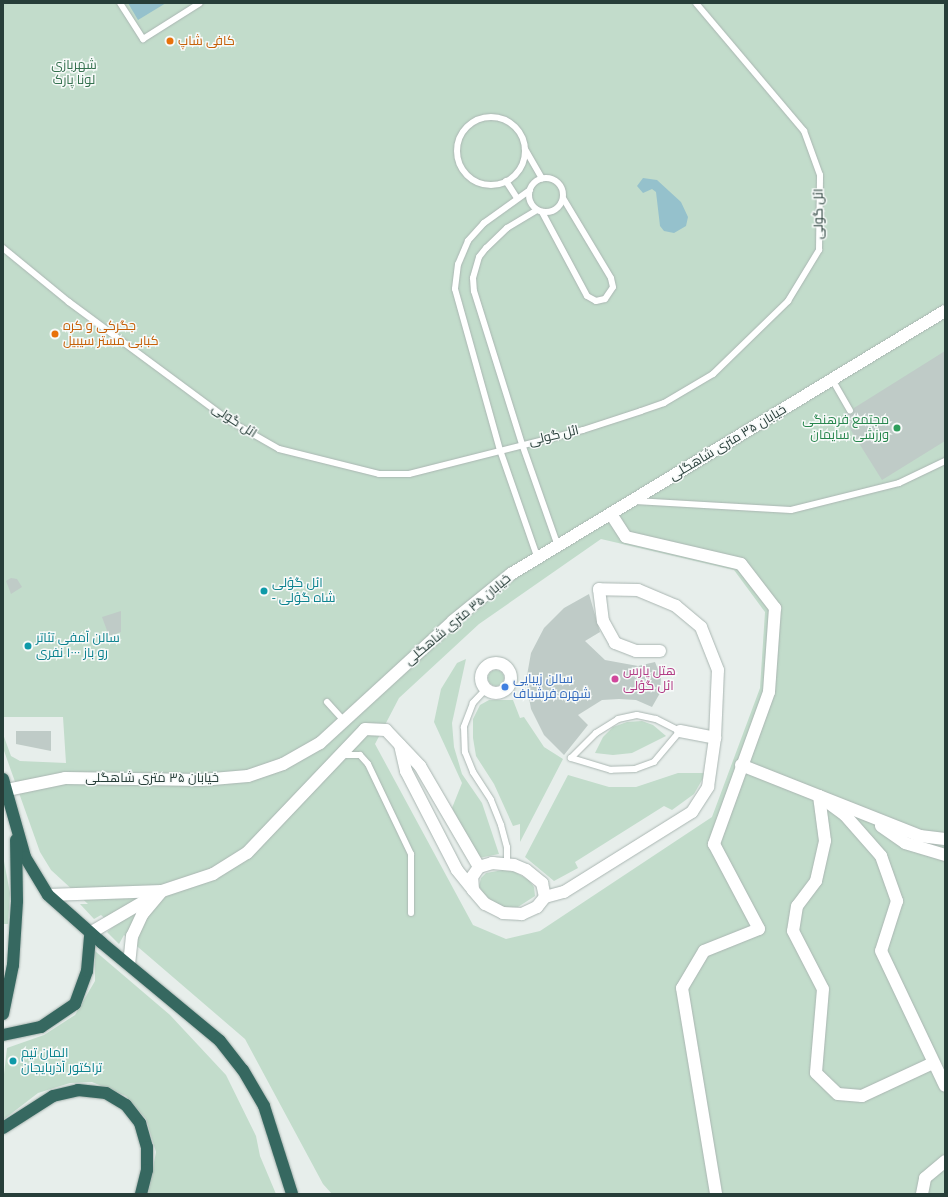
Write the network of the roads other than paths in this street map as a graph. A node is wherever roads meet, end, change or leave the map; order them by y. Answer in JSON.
{"nodes":[{"id":1,"x":120,"y":3,"type":"edge"},
{"id":2,"x":200,"y":3,"type":"edge"},
{"id":3,"x":696,"y":3,"type":"edge"},
{"id":4,"x":525,"y":149,"type":"junction"},
{"id":5,"x":542,"y":179,"type":"junction"},
{"id":6,"x":506,"y":182,"type":"junction"},
{"id":7,"x":530,"y":190,"type":"junction"},
{"id":8,"x":517,"y":198,"type":"junction"},
{"id":9,"x":563,"y":198,"type":"junction"},
{"id":10,"x":540,"y":211,"type":"junction"},
{"id":11,"x":3,"y":248,"type":"edge"},
{"id":12,"x":945,"y":311,"type":"edge"},
{"id":13,"x":833,"y":381,"type":"junction"},
{"id":14,"x":850,"y":410,"type":"dead end"},
{"id":15,"x":522,"y":444,"type":"junction"},
{"id":16,"x":500,"y":450,"type":"junction"},
{"id":17,"x":945,"y":461,"type":"edge"},
{"id":18,"x":632,"y":501,"type":"junction"},
{"id":19,"x":612,"y":514,"type":"junction"},
{"id":20,"x":558,"y":546,"type":"junction"},
{"id":21,"x":538,"y":559,"type":"junction"},
{"id":22,"x":660,"y":651,"type":"dead end"},
{"id":23,"x":484,"y":690,"type":"dead end"},
{"id":24,"x":327,"y":702,"type":"dead end"},
{"id":25,"x":344,"y":721,"type":"junction"},
{"id":26,"x":680,"y":731,"type":"junction"},
{"id":27,"x":715,"y":738,"type":"junction"},
{"id":28,"x":400,"y":744,"type":"junction"},
{"id":29,"x":341,"y":755,"type":"junction"},
{"id":30,"x":741,"y":765,"type":"junction"},
{"id":31,"x":3,"y":779,"type":"edge"},
{"id":32,"x":8,"y":790,"type":"junction"},
{"id":33,"x":818,"y":796,"type":"junction"},
{"id":34,"x":859,"y":812,"type":"junction"},
{"id":35,"x":15,"y":827,"type":"junction"},
{"id":36,"x":945,"y":838,"type":"edge"},
{"id":37,"x":945,"y":855,"type":"edge"},
{"id":38,"x":507,"y":863,"type":"junction"},
{"id":39,"x":479,"y":867,"type":"junction"},
{"id":40,"x":473,"y":890,"type":"junction"},
{"id":41,"x":162,"y":891,"type":"junction"},
{"id":42,"x":48,"y":895,"type":"junction"},
{"id":43,"x":545,"y":897,"type":"junction"},
{"id":44,"x":412,"y":913,"type":"dead end"},
{"id":45,"x":90,"y":933,"type":"junction"},
{"id":46,"x":129,"y":964,"type":"junction"},
{"id":47,"x":3,"y":1014,"type":"edge"},
{"id":48,"x":3,"y":1034,"type":"edge"},
{"id":49,"x":933,"y":1063,"type":"junction"},
{"id":50,"x":945,"y":1086,"type":"edge"},
{"id":51,"x":3,"y":1128,"type":"edge"},
{"id":52,"x":945,"y":1161,"type":"edge"},
{"id":53,"x":140,"y":1194,"type":"edge"},
{"id":54,"x":292,"y":1194,"type":"edge"},
{"id":55,"x":716,"y":1194,"type":"edge"},
{"id":56,"x":922,"y":1194,"type":"edge"}],
"edges":[{"from":1,"to":2,"type":"lane"},
{"from":3,"to":15,"type":"lane","name":"ائل گولی"},
{"from":4,"to":5,"type":"lane"},
{"from":4,"to":6,"type":"lane"},
{"from":4,"to":6,"type":"lane"},
{"from":5,"to":7,"type":"lane"},
{"from":5,"to":9,"type":"lane"},
{"from":6,"to":8,"type":"lane"},
{"from":7,"to":8,"type":"lane"},
{"from":7,"to":10,"type":"lane"},
{"from":8,"to":16,"type":"lane"},
{"from":9,"to":10,"type":"lane"},
{"from":9,"to":10,"type":"lane"},
{"from":10,"to":15,"type":"lane"},
{"from":11,"to":16,"type":"lane","name":"ائل گولی"},
{"from":12,"to":13,"type":"street","name":"خیابان ۳۵ متری شاهگلی"},
{"from":13,"to":14,"type":"lane"},
{"from":13,"to":18,"type":"street","name":"خیابان ۳۵ متری شاهگلی"},
{"from":15,"to":16,"type":"lane","name":"ائل گولی"},
{"from":15,"to":20,"type":"lane"},
{"from":16,"to":21,"type":"lane"},
{"from":17,"to":18,"type":"lane"},
{"from":18,"to":19,"type":"street","name":"خیابان ۳۵ متری شاهگلی"},
{"from":19,"to":20,"type":"street","name":"خیابان ۳۵ متری شاهگلی"},
{"from":19,"to":30,"type":"street"},
{"from":20,"to":21,"type":"street","name":"خیابان ۳۵ متری شاهگلی"},
{"from":21,"to":25,"type":"street","name":"خیابان ۳۵ متری شاهگلی"},
{"from":22,"to":27,"type":"street"},
{"from":23,"to":38,"type":"lane"},
{"from":24,"to":25,"type":"lane"},
{"from":25,"to":32,"type":"street","name":"خیابان ۳۵ متری شاهگلی"},
{"from":26,"to":26,"type":"lane"},
{"from":26,"to":27,"type":"street"},
{"from":27,"to":43,"type":"street"},
{"from":28,"to":29,"type":"street"},
{"from":28,"to":39,"type":"street"},
{"from":28,"to":40,"type":"street"},
{"from":29,"to":41,"type":"street"},
{"from":29,"to":44,"type":"lane"},
{"from":30,"to":33,"type":"street"},
{"from":30,"to":55,"type":"street"},
{"from":31,"to":32,"type":"highway"},
{"from":32,"to":35,"type":"highway"},
{"from":33,"to":34,"type":"street"},
{"from":33,"to":49,"type":"street"},
{"from":33,"to":49,"type":"street"},
{"from":34,"to":36,"type":"street"},
{"from":34,"to":37,"type":"street"},
{"from":35,"to":42,"type":"highway"},
{"from":35,"to":47,"type":"highway"},
{"from":38,"to":39,"type":"street"},
{"from":38,"to":43,"type":"street"},
{"from":39,"to":40,"type":"street"},
{"from":40,"to":43,"type":"street"},
{"from":41,"to":42,"type":"street"},
{"from":41,"to":45,"type":"street"},
{"from":41,"to":46,"type":"street"},
{"from":42,"to":45,"type":"highway"},
{"from":45,"to":46,"type":"highway"},
{"from":45,"to":48,"type":"highway"},
{"from":46,"to":54,"type":"highway"},
{"from":49,"to":50,"type":"street"},
{"from":51,"to":53,"type":"highway"},
{"from":52,"to":56,"type":"street"}]}
